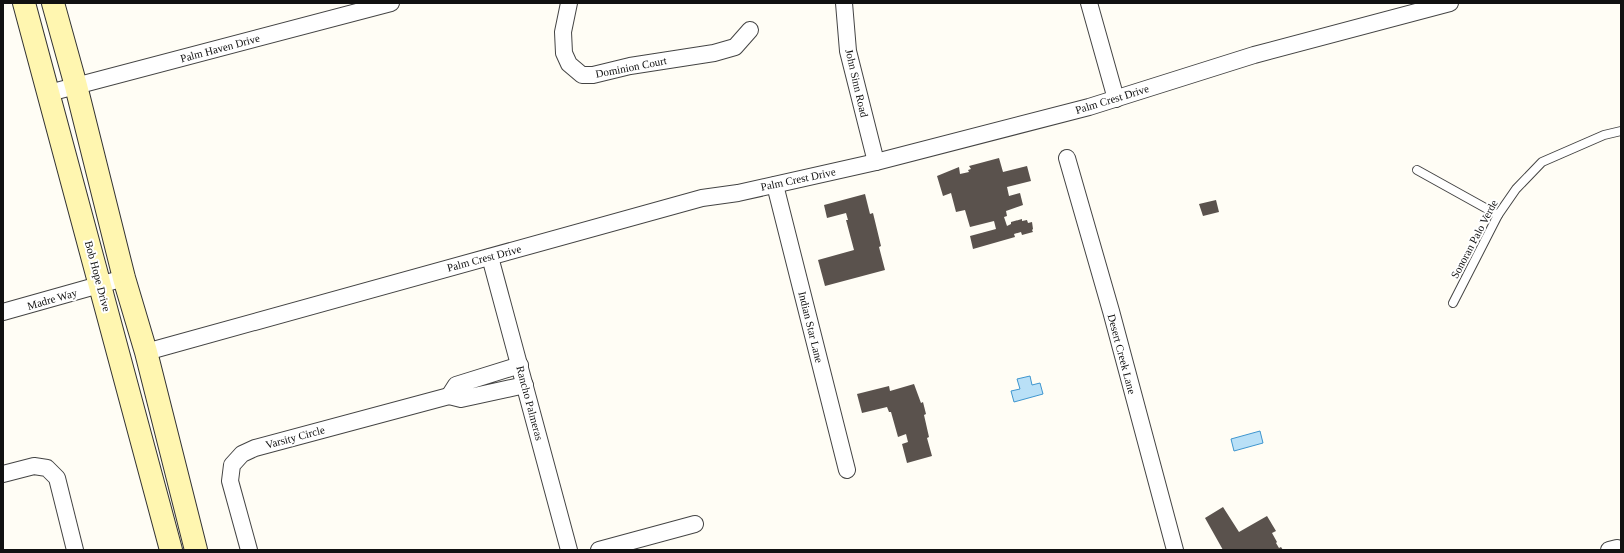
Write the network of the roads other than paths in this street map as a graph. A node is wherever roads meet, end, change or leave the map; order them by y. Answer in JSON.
{"nodes":[{"id":1,"x":24,"y":3,"type":"edge"},
{"id":2,"x":53,"y":3,"type":"edge"},
{"id":3,"x":391,"y":3,"type":"edge"},
{"id":4,"x":568,"y":3,"type":"edge"},
{"id":5,"x":844,"y":3,"type":"edge"},
{"id":6,"x":1089,"y":3,"type":"edge"},
{"id":7,"x":1450,"y":3,"type":"edge"},
{"id":8,"x":750,"y":30,"type":"dead end"},
{"id":9,"x":76,"y":86,"type":"junction"},
{"id":10,"x":49,"y":93,"type":"junction"},
{"id":11,"x":1116,"y":99,"type":"junction"},
{"id":12,"x":1621,"y":131,"type":"edge"},
{"id":13,"x":1067,"y":158,"type":"dead end"},
{"id":14,"x":876,"y":162,"type":"junction"},
{"id":15,"x":1417,"y":170,"type":"dead end"},
{"id":16,"x":775,"y":185,"type":"junction"},
{"id":17,"x":1498,"y":215,"type":"junction"},
{"id":18,"x":490,"y":257,"type":"junction"},
{"id":19,"x":124,"y":278,"type":"junction"},
{"id":20,"x":100,"y":285,"type":"junction"},
{"id":21,"x":1453,"y":303,"type":"dead end"},
{"id":22,"x":3,"y":312,"type":"edge"},
{"id":23,"x":146,"y":352,"type":"junction"},
{"id":24,"x":520,"y":365,"type":"junction"},
{"id":25,"x":475,"y":379,"type":"junction"},
{"id":26,"x":525,"y":385,"type":"junction"},
{"id":27,"x":479,"y":395,"type":"junction"},
{"id":28,"x":449,"y":396,"type":"junction"},
{"id":29,"x":847,"y":470,"type":"dead end"},
{"id":30,"x":3,"y":474,"type":"edge"},
{"id":31,"x":695,"y":524,"type":"dead end"},
{"id":32,"x":75,"y":550,"type":"edge"},
{"id":33,"x":171,"y":550,"type":"edge"},
{"id":34,"x":196,"y":550,"type":"edge"},
{"id":35,"x":249,"y":550,"type":"edge"},
{"id":36,"x":569,"y":550,"type":"edge"},
{"id":37,"x":598,"y":550,"type":"edge"},
{"id":38,"x":1175,"y":550,"type":"edge"}],
"edges":[{"from":1,"to":10,"type":"main road","name":"Bob Hope Drive"},
{"from":2,"to":9,"type":"main road"},
{"from":3,"to":9,"type":"street","name":"Palm Haven Drive"},
{"from":4,"to":8,"type":"street","name":"Dominion Court"},
{"from":5,"to":14,"type":"street","name":"John Sinn Road"},
{"from":6,"to":11,"type":"street"},
{"from":7,"to":11,"type":"street","name":"Palm Crest Drive"},
{"from":9,"to":10,"type":"street","name":"Palm Haven Drive"},
{"from":9,"to":19,"type":"main road"},
{"from":10,"to":20,"type":"main road","name":"Bob Hope Drive"},
{"from":11,"to":14,"type":"street","name":"Palm Crest Drive"},
{"from":12,"to":17,"type":"lane","name":"Sonoran Palo Verde"},
{"from":13,"to":38,"type":"street","name":"Desert Creek Lane"},
{"from":14,"to":16,"type":"street","name":"Palm Crest Drive"},
{"from":15,"to":17,"type":"lane"},
{"from":16,"to":18,"type":"street","name":"Palm Crest Drive"},
{"from":16,"to":29,"type":"street","name":"Indian Star Lane"},
{"from":17,"to":21,"type":"lane","name":"Sonoran Palo Verde"},
{"from":18,"to":23,"type":"street","name":"Palm Crest Drive"},
{"from":18,"to":24,"type":"street","name":"Rancho Palmeras"},
{"from":19,"to":20,"type":"street","name":"Madre Way"},
{"from":19,"to":23,"type":"main road"},
{"from":20,"to":22,"type":"street","name":"Madre Way"},
{"from":20,"to":33,"type":"main road","name":"Bob Hope Drive"},
{"from":23,"to":34,"type":"main road"},
{"from":24,"to":25,"type":"street","name":"Varsity Circle"},
{"from":24,"to":26,"type":"street","name":"Rancho Palmeras"},
{"from":25,"to":27,"type":"street"},
{"from":25,"to":28,"type":"street","name":"Varsity Circle"},
{"from":26,"to":27,"type":"street","name":"Varsity Circle"},
{"from":26,"to":36,"type":"street","name":"Rancho Palmeras"},
{"from":27,"to":28,"type":"street","name":"Varsity Circle"},
{"from":28,"to":35,"type":"street","name":"Varsity Circle"},
{"from":30,"to":32,"type":"street"},
{"from":31,"to":37,"type":"street"}]}
